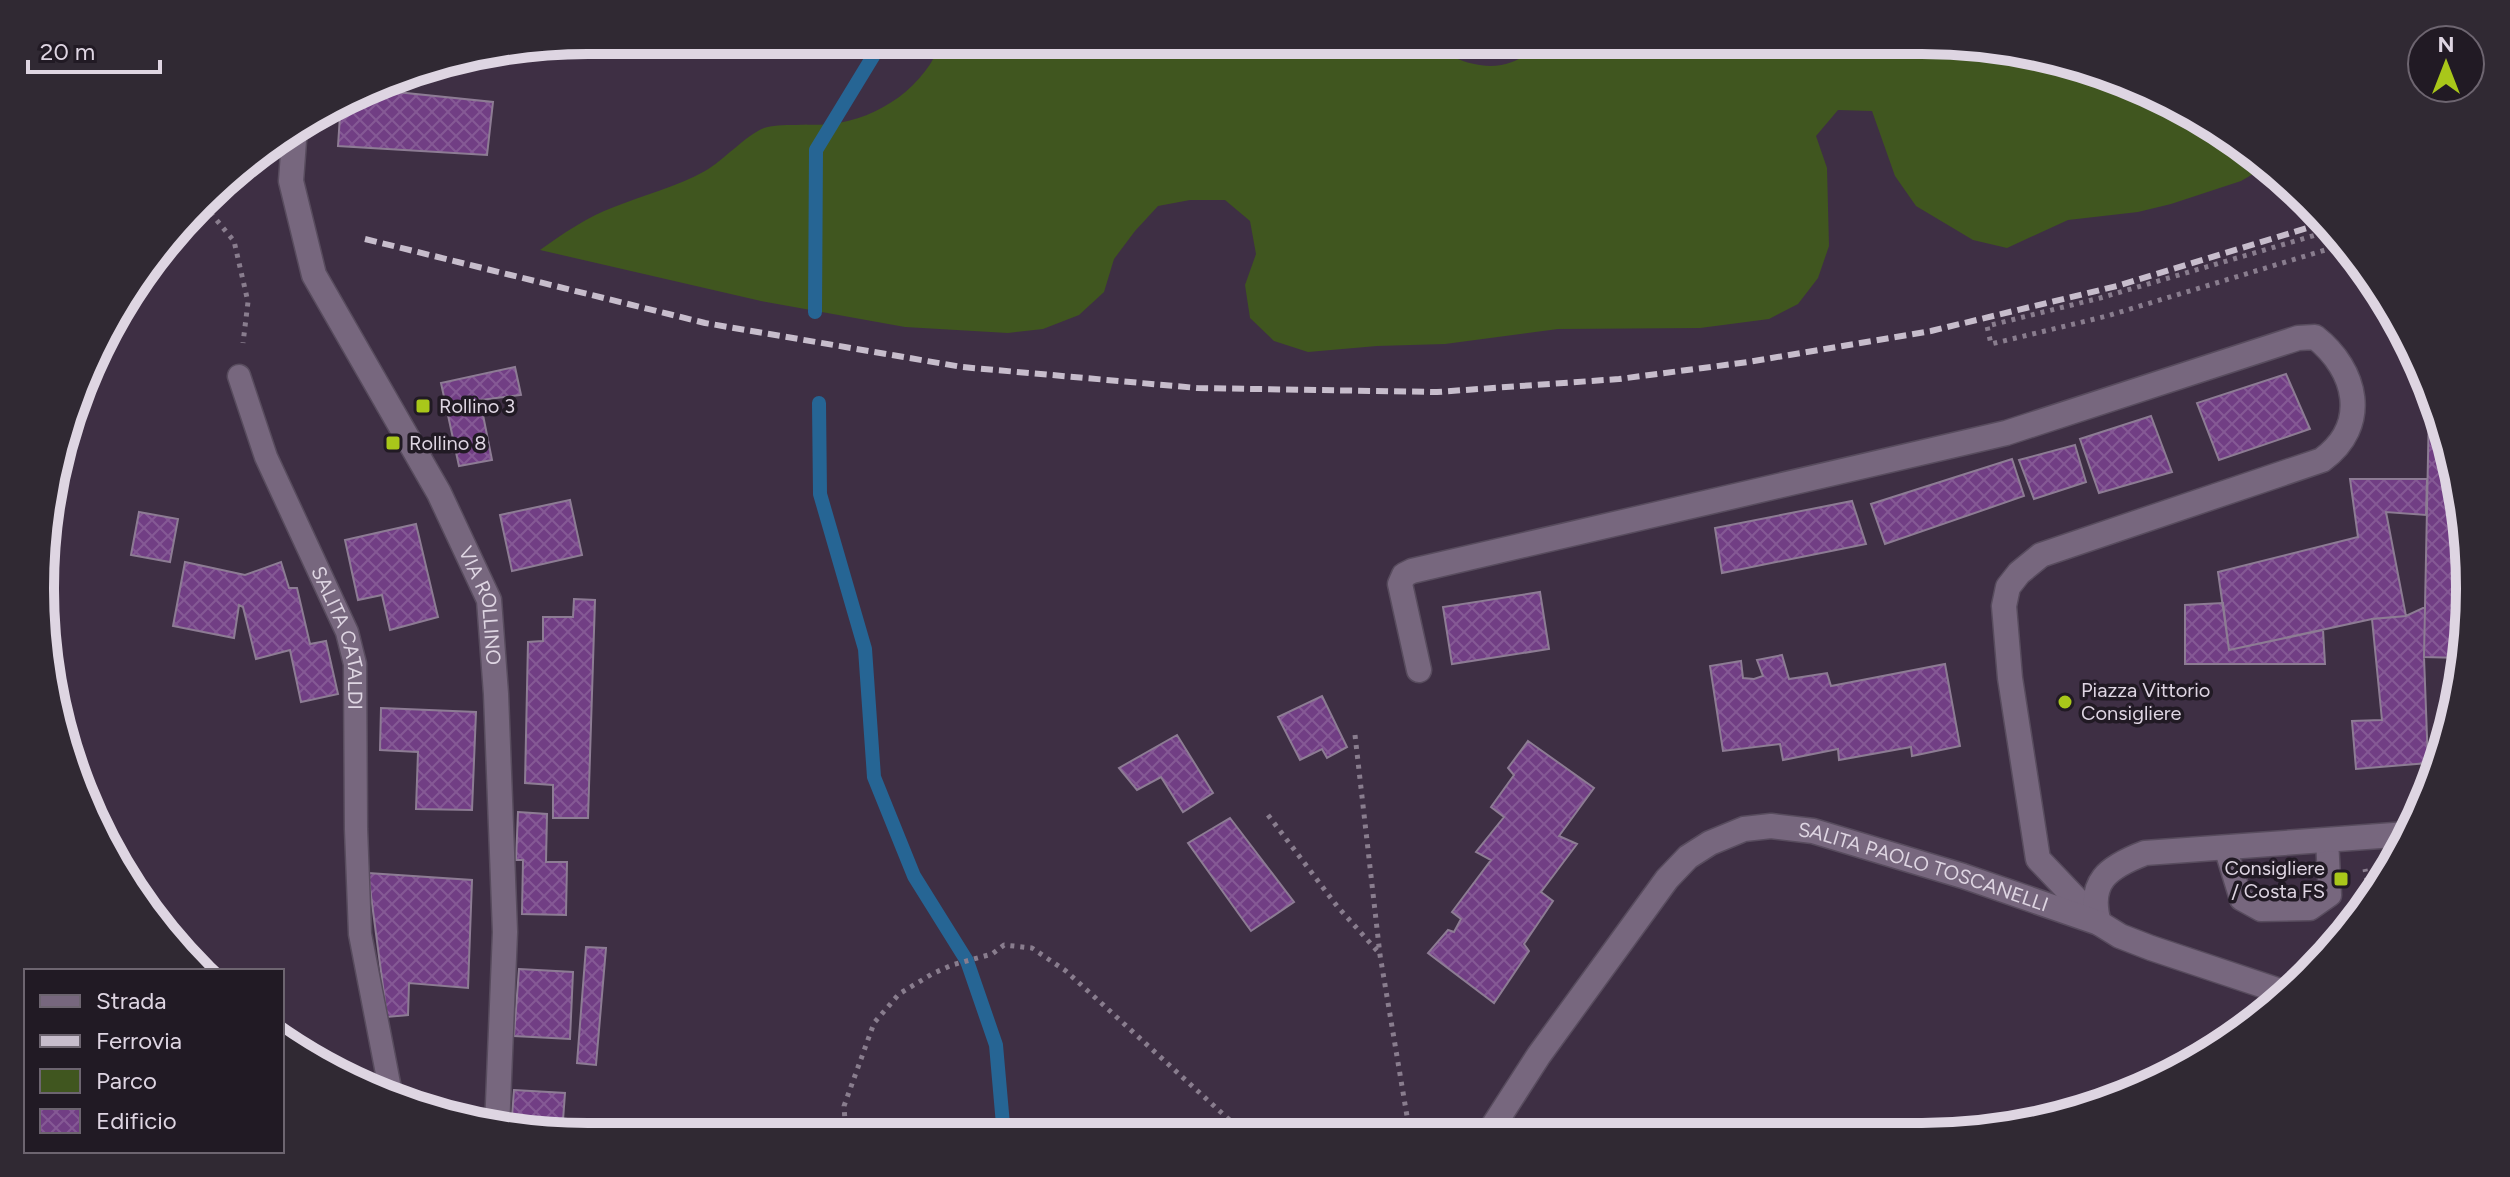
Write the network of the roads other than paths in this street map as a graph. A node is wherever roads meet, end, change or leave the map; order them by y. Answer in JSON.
{"nodes":[{"id":1,"x":294,"y":143,"type":"edge"},
{"id":2,"x":239,"y":376,"type":"road end"},
{"id":3,"x":1419,"y":670,"type":"dead end"},
{"id":4,"x":2396,"y":835,"type":"edge"},
{"id":5,"x":2327,"y":840,"type":"junction"},
{"id":6,"x":2225,"y":847,"type":"junction"},
{"id":7,"x":2099,"y":923,"type":"junction"},
{"id":8,"x":2275,"y":989,"type":"edge"},
{"id":9,"x":389,"y":1084,"type":"edge"},
{"id":10,"x":498,"y":1115,"type":"edge"},
{"id":11,"x":1495,"y":1123,"type":"edge"}],
"edges":[{"from":1,"to":10,"type":"street","name":"VIA ROLLINO"},
{"from":2,"to":9,"type":"lane","name":"SALITA CATALDI"},
{"from":3,"to":7,"type":"street"},
{"from":4,"to":5,"type":"street"},
{"from":5,"to":6,"type":"street"},
{"from":5,"to":6,"type":"lane"},
{"from":6,"to":7,"type":"street"},
{"from":7,"to":8,"type":"street"},
{"from":7,"to":11,"type":"street","name":"SALITA PAOLO TOSCANELLI"}]}
